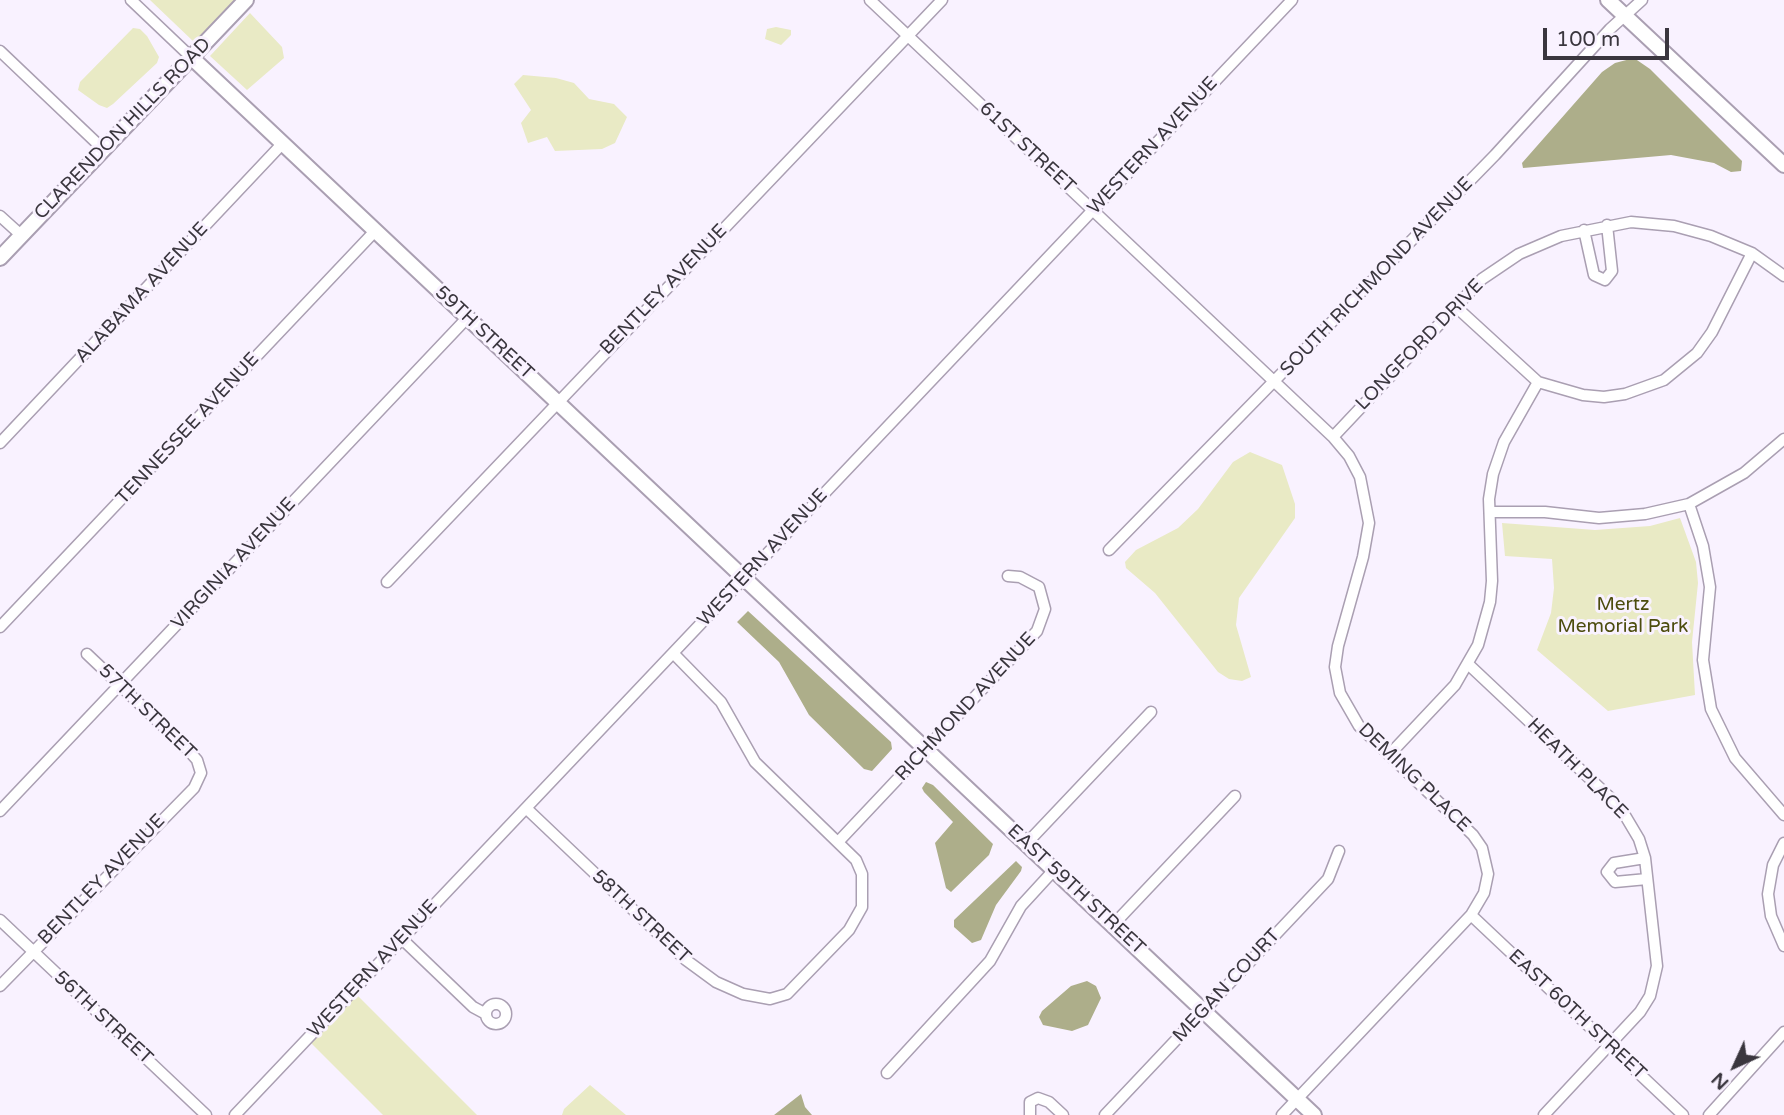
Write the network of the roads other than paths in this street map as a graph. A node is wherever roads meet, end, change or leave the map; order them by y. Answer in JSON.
{"nodes":[{"id":1,"x":131,"y":0,"type":"edge"},
{"id":2,"x":246,"y":0,"type":"edge"},
{"id":3,"x":870,"y":0,"type":"edge"},
{"id":4,"x":942,"y":0,"type":"edge"},
{"id":5,"x":1292,"y":0,"type":"edge"},
{"id":6,"x":1608,"y":0,"type":"edge"},
{"id":7,"x":1642,"y":0,"type":"edge"},
{"id":8,"x":1624,"y":15,"type":"junction"},
{"id":9,"x":908,"y":36,"type":"junction"},
{"id":10,"x":0,"y":51,"type":"edge"},
{"id":11,"x":192,"y":58,"type":"junction"},
{"id":12,"x":284,"y":143,"type":"junction"},
{"id":13,"x":103,"y":149,"type":"junction"},
{"id":14,"x":1784,"y":165,"type":"edge"},
{"id":15,"x":1093,"y":210,"type":"junction"},
{"id":16,"x":0,"y":216,"type":"edge"},
{"id":17,"x":1607,"y":225,"type":"junction"},
{"id":18,"x":376,"y":230,"type":"junction"},
{"id":19,"x":1584,"y":230,"type":"junction"},
{"id":20,"x":21,"y":235,"type":"junction"},
{"id":21,"x":1752,"y":253,"type":"junction"},
{"id":22,"x":0,"y":258,"type":"edge"},
{"id":23,"x":1784,"y":276,"type":"edge"},
{"id":24,"x":1455,"y":306,"type":"junction"},
{"id":25,"x":468,"y":317,"type":"junction"},
{"id":26,"x":1538,"y":382,"type":"junction"},
{"id":27,"x":1275,"y":383,"type":"junction"},
{"id":28,"x":558,"y":402,"type":"junction"},
{"id":29,"x":1333,"y":437,"type":"junction"},
{"id":30,"x":1784,"y":439,"type":"edge"},
{"id":31,"x":0,"y":443,"type":"edge"},
{"id":32,"x":1776,"y":449,"type":"junction"},
{"id":33,"x":1784,"y":457,"type":"edge"},
{"id":34,"x":1689,"y":504,"type":"junction"},
{"id":35,"x":1490,"y":512,"type":"junction"},
{"id":36,"x":1109,"y":550,"type":"dead end"},
{"id":37,"x":1009,"y":576,"type":"dead end"},
{"id":38,"x":744,"y":578,"type":"junction"},
{"id":39,"x":387,"y":582,"type":"dead end"},
{"id":40,"x":0,"y":627,"type":"edge"},
{"id":41,"x":673,"y":653,"type":"junction"},
{"id":42,"x":87,"y":654,"type":"dead end"},
{"id":43,"x":1468,"y":664,"type":"junction"},
{"id":44,"x":837,"y":666,"type":"joint"},
{"id":45,"x":120,"y":685,"type":"junction"},
{"id":46,"x":1151,"y":712,"type":"dead end"},
{"id":47,"x":927,"y":750,"type":"junction"},
{"id":48,"x":1389,"y":755,"type":"junction"},
{"id":49,"x":201,"y":773,"type":"joint"},
{"id":50,"x":1235,"y":796,"type":"dead end"},
{"id":51,"x":527,"y":809,"type":"junction"},
{"id":52,"x":0,"y":811,"type":"edge"},
{"id":53,"x":1784,"y":815,"type":"edge"},
{"id":54,"x":839,"y":841,"type":"junction"},
{"id":55,"x":1784,"y":843,"type":"edge"},
{"id":56,"x":1026,"y":844,"type":"junction"},
{"id":57,"x":1339,"y":851,"type":"dead end"},
{"id":58,"x":1645,"y":858,"type":"junction"},
{"id":59,"x":1054,"y":870,"type":"junction"},
{"id":60,"x":1647,"y":879,"type":"junction"},
{"id":61,"x":1471,"y":915,"type":"junction"},
{"id":62,"x":0,"y":920,"type":"edge"},
{"id":63,"x":1113,"y":925,"type":"junction"},
{"id":64,"x":402,"y":939,"type":"junction"},
{"id":65,"x":1784,"y":946,"type":"edge"},
{"id":66,"x":33,"y":951,"type":"junction"},
{"id":67,"x":0,"y":986,"type":"edge"},
{"id":68,"x":1203,"y":1011,"type":"junction"},
{"id":69,"x":486,"y":1014,"type":"dead end"},
{"id":70,"x":1784,"y":1032,"type":"edge"},
{"id":71,"x":1609,"y":1045,"type":"junction"},
{"id":72,"x":887,"y":1073,"type":"dead end"},
{"id":73,"x":1297,"y":1099,"type":"junction"},
{"id":74,"x":206,"y":1115,"type":"edge"},
{"id":75,"x":235,"y":1115,"type":"edge"},
{"id":76,"x":1030,"y":1115,"type":"edge"},
{"id":77,"x":1063,"y":1115,"type":"edge"},
{"id":78,"x":1105,"y":1115,"type":"edge"},
{"id":79,"x":1282,"y":1115,"type":"edge"},
{"id":80,"x":1314,"y":1115,"type":"edge"},
{"id":81,"x":1544,"y":1115,"type":"edge"},
{"id":82,"x":1683,"y":1115,"type":"edge"},
{"id":83,"x":1709,"y":1115,"type":"edge"}],
"edges":[{"from":1,"to":11,"type":"street","name":"59TH STREET"},
{"from":2,"to":11,"type":"street","name":"CLARENDON HILLS ROAD"},
{"from":3,"to":9,"type":"street","name":"61ST STREET"},
{"from":4,"to":9,"type":"street","name":"BENTLEY AVENUE"},
{"from":5,"to":15,"type":"street","name":"WESTERN AVENUE"},
{"from":6,"to":8,"type":"street"},
{"from":7,"to":8,"type":"street","name":"SOUTH RICHMOND AVENUE"},
{"from":8,"to":14,"type":"street"},
{"from":8,"to":27,"type":"street","name":"SOUTH RICHMOND AVENUE"},
{"from":9,"to":15,"type":"street","name":"61ST STREET"},
{"from":9,"to":28,"type":"street","name":"BENTLEY AVENUE"},
{"from":10,"to":13,"type":"street"},
{"from":11,"to":12,"type":"street","name":"59TH STREET"},
{"from":11,"to":13,"type":"street","name":"CLARENDON HILLS ROAD"},
{"from":12,"to":18,"type":"street","name":"59TH STREET"},
{"from":12,"to":31,"type":"street","name":"ALABAMA AVENUE"},
{"from":13,"to":20,"type":"street","name":"CLARENDON HILLS ROAD"},
{"from":15,"to":27,"type":"street","name":"61ST STREET"},
{"from":15,"to":38,"type":"street","name":"WESTERN AVENUE"},
{"from":16,"to":20,"type":"street"},
{"from":17,"to":19,"type":"street","name":"LONGFORD DRIVE"},
{"from":17,"to":19,"type":"street"},
{"from":17,"to":21,"type":"street","name":"LONGFORD DRIVE"},
{"from":18,"to":25,"type":"street","name":"59TH STREET"},
{"from":18,"to":40,"type":"street","name":"TENNESSEE AVENUE"},
{"from":19,"to":24,"type":"street","name":"LONGFORD DRIVE"},
{"from":20,"to":22,"type":"street","name":"CLARENDON HILLS ROAD"},
{"from":21,"to":23,"type":"street","name":"LONGFORD DRIVE"},
{"from":21,"to":26,"type":"street"},
{"from":24,"to":26,"type":"street"},
{"from":24,"to":29,"type":"street","name":"LONGFORD DRIVE"},
{"from":25,"to":28,"type":"street","name":"59TH STREET"},
{"from":25,"to":45,"type":"street","name":"VIRGINIA AVENUE"},
{"from":26,"to":35,"type":"street"},
{"from":27,"to":29,"type":"street","name":"DEMING PLACE"},
{"from":27,"to":36,"type":"street","name":"SOUTH RICHMOND AVENUE"},
{"from":28,"to":38,"type":"street","name":"59TH STREET"},
{"from":28,"to":39,"type":"street","name":"BENTLEY AVENUE"},
{"from":29,"to":48,"type":"street","name":"DEMING PLACE"},
{"from":30,"to":32,"type":"street"},
{"from":32,"to":33,"type":"street"},
{"from":32,"to":34,"type":"street"},
{"from":34,"to":35,"type":"street"},
{"from":34,"to":53,"type":"street"},
{"from":35,"to":43,"type":"street"},
{"from":37,"to":47,"type":"street","name":"RICHMOND AVENUE"},
{"from":38,"to":41,"type":"street","name":"WESTERN AVENUE"},
{"from":38,"to":44,"type":"street","name":"59TH STREET"},
{"from":41,"to":51,"type":"street","name":"WESTERN AVENUE"},
{"from":41,"to":54,"type":"street"},
{"from":42,"to":45,"type":"street","name":"57TH STREET"},
{"from":43,"to":48,"type":"street"},
{"from":43,"to":58,"type":"street","name":"HEATH PLACE"},
{"from":44,"to":47,"type":"street","name":"EAST 59TH STREET"},
{"from":45,"to":49,"type":"street","name":"57TH STREET"},
{"from":45,"to":52,"type":"street","name":"VIRGINIA AVENUE"},
{"from":46,"to":56,"type":"street"},
{"from":47,"to":54,"type":"street","name":"RICHMOND AVENUE"},
{"from":47,"to":56,"type":"street","name":"EAST 59TH STREET"},
{"from":48,"to":61,"type":"street","name":"DEMING PLACE"},
{"from":49,"to":66,"type":"street","name":"BENTLEY AVENUE"},
{"from":50,"to":63,"type":"street"},
{"from":51,"to":54,"type":"street","name":"58TH STREET"},
{"from":51,"to":64,"type":"street","name":"WESTERN AVENUE"},
{"from":55,"to":65,"type":"street"},
{"from":56,"to":59,"type":"street","name":"EAST 59TH STREET"},
{"from":57,"to":68,"type":"street","name":"MEGAN COURT"},
{"from":58,"to":60,"type":"street","name":"HEATH PLACE"},
{"from":58,"to":60,"type":"street"},
{"from":59,"to":63,"type":"street","name":"EAST 59TH STREET"},
{"from":59,"to":72,"type":"street"},
{"from":60,"to":71,"type":"street","name":"HEATH PLACE"},
{"from":61,"to":71,"type":"street","name":"EAST 60TH STREET"},
{"from":61,"to":73,"type":"street","name":"DEMING PLACE"},
{"from":62,"to":66,"type":"street","name":"56TH STREET"},
{"from":63,"to":68,"type":"street","name":"EAST 59TH STREET"},
{"from":64,"to":69,"type":"street"},
{"from":64,"to":75,"type":"street","name":"WESTERN AVENUE"},
{"from":66,"to":67,"type":"street","name":"BENTLEY AVENUE"},
{"from":66,"to":74,"type":"street","name":"56TH STREET"},
{"from":68,"to":73,"type":"street","name":"EAST 59TH STREET"},
{"from":68,"to":78,"type":"street","name":"MEGAN COURT"},
{"from":70,"to":83,"type":"street"},
{"from":71,"to":81,"type":"street","name":"HEATH PLACE"},
{"from":71,"to":82,"type":"street","name":"EAST 60TH STREET"},
{"from":73,"to":79,"type":"street","name":"DEMING PLACE"},
{"from":73,"to":80,"type":"street","name":"EAST 59TH STREET"},
{"from":76,"to":77,"type":"street"}]}
